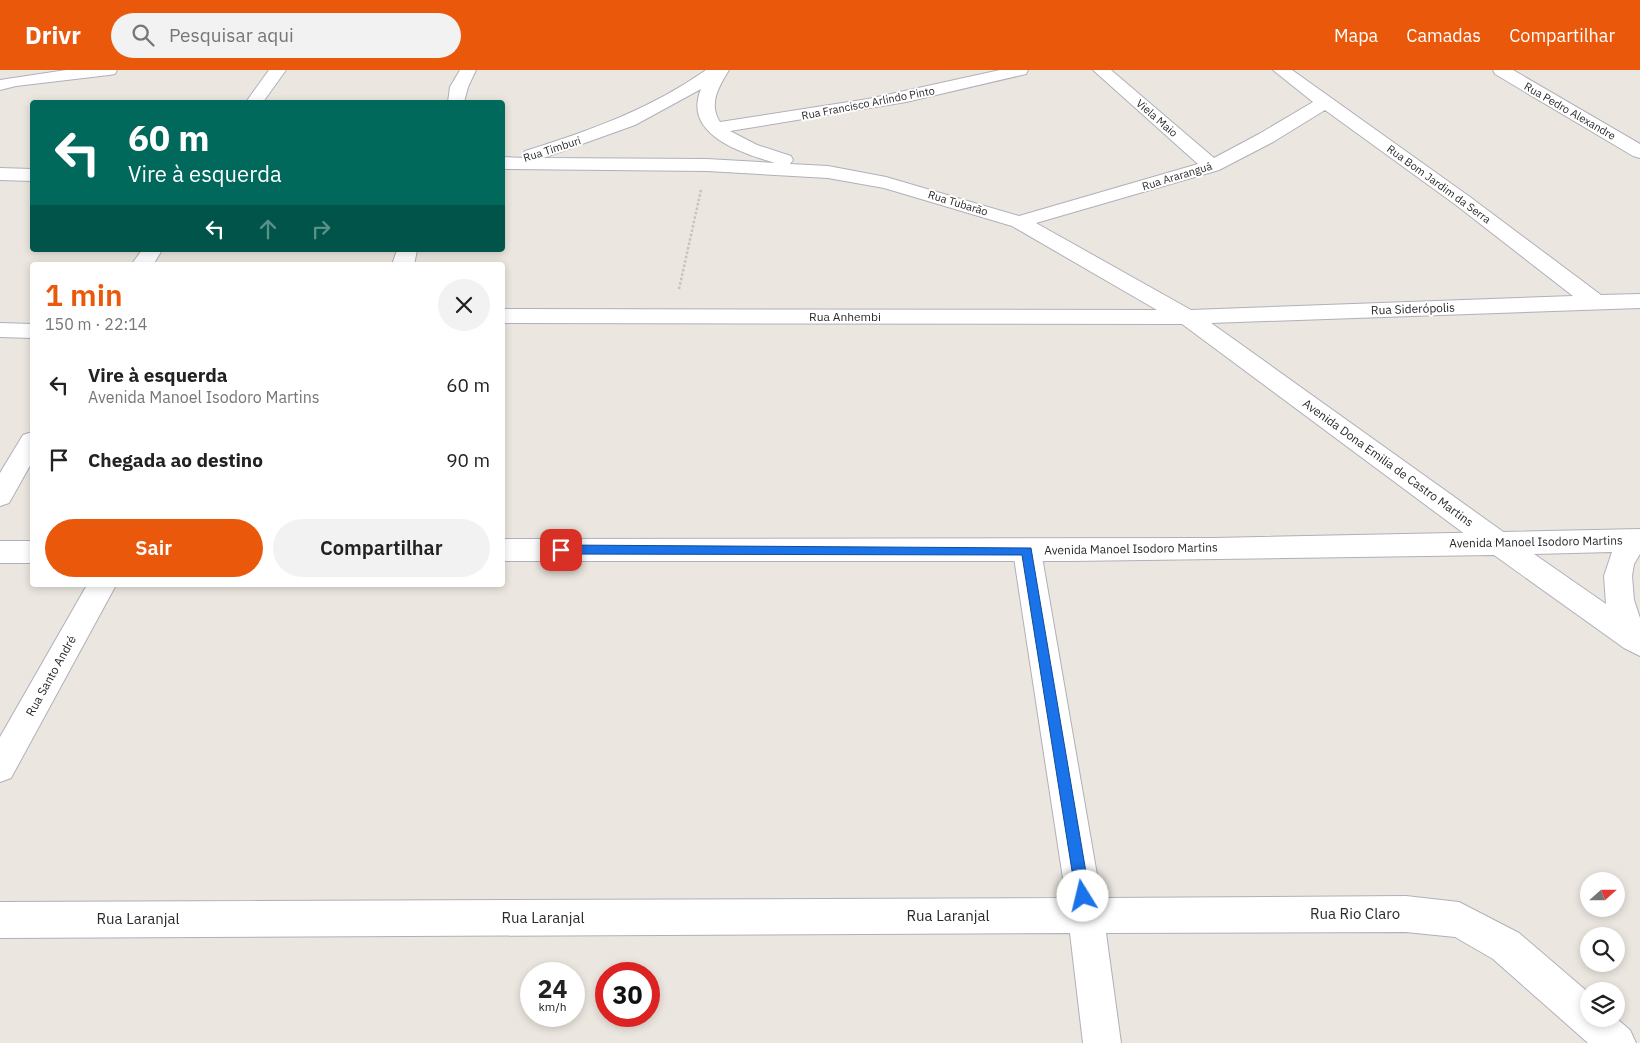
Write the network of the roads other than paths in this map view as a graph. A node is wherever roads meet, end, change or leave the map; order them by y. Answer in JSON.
{"nodes":[{"id":1,"x":109,"y":70,"type":"edge"},
{"id":2,"x":278,"y":70,"type":"edge"},
{"id":3,"x":468,"y":70,"type":"edge"},
{"id":4,"x":719,"y":70,"type":"edge"},
{"id":5,"x":1020,"y":70,"type":"edge"},
{"id":6,"x":1102,"y":70,"type":"edge"},
{"id":7,"x":1281,"y":70,"type":"edge"},
{"id":8,"x":1501,"y":70,"type":"edge"},
{"id":9,"x":0,"y":85,"type":"edge"},
{"id":10,"x":256,"y":100,"type":"edge"},
{"id":11,"x":456,"y":100,"type":"edge"},
{"id":12,"x":1325,"y":102,"type":"junction"},
{"id":13,"x":714,"y":128,"type":"junction"},
{"id":14,"x":1640,"y":152,"type":"edge"},
{"id":15,"x":506,"y":163,"type":"edge"},
{"id":16,"x":707,"y":166,"type":"joint"},
{"id":17,"x":1212,"y":166,"type":"junction"},
{"id":18,"x":828,"y":172,"type":"junction"},
{"id":19,"x":0,"y":174,"type":"edge"},
{"id":20,"x":30,"y":175,"type":"edge"},
{"id":21,"x":1018,"y":222,"type":"junction"},
{"id":22,"x":1640,"y":301,"type":"edge"},
{"id":23,"x":1595,"y":302,"type":"junction"},
{"id":24,"x":505,"y":316,"type":"edge"},
{"id":25,"x":1187,"y":316,"type":"junction"},
{"id":26,"x":0,"y":330,"type":"edge"},
{"id":27,"x":30,"y":331,"type":"edge"},
{"id":28,"x":30,"y":444,"type":"edge"},
{"id":29,"x":0,"y":496,"type":"edge"},
{"id":30,"x":1638,"y":540,"type":"edge"},
{"id":31,"x":1499,"y":544,"type":"junction"},
{"id":32,"x":505,"y":550,"type":"edge"},
{"id":33,"x":1027,"y":551,"type":"junction"},
{"id":34,"x":0,"y":552,"type":"edge"},
{"id":35,"x":30,"y":552,"type":"edge"},
{"id":36,"x":101,"y":587,"type":"edge"},
{"id":37,"x":1637,"y":641,"type":"edge"},
{"id":38,"x":0,"y":767,"type":"edge"},
{"id":39,"x":1086,"y":915,"type":"junction"},
{"id":40,"x":0,"y":920,"type":"edge"},
{"id":41,"x":1580,"y":1010,"type":"edge"},
{"id":42,"x":1599,"y":1027,"type":"edge"},
{"id":43,"x":1102,"y":1043,"type":"edge"},
{"id":44,"x":1616,"y":1043,"type":"edge"}],
"edges":[{"from":1,"to":9,"type":"street"},
{"from":2,"to":10,"type":"street"},
{"from":3,"to":11,"type":"street"},
{"from":4,"to":13,"type":"street","name":"Rua Timburi"},
{"from":4,"to":15,"type":"street","name":"Rua Timburi"},
{"from":5,"to":13,"type":"street","name":"Rua Francisco Arlindo Pinto"},
{"from":6,"to":17,"type":"street","name":"Viela Maio"},
{"from":7,"to":12,"type":"street","name":"Rua Bom Jardim da Serra"},
{"from":8,"to":14,"type":"street","name":"Rua Pedro Alexandre"},
{"from":12,"to":17,"type":"street","name":"Rua Araranguá"},
{"from":12,"to":23,"type":"street","name":"Rua Bom Jardim da Serra"},
{"from":13,"to":18,"type":"street"},
{"from":15,"to":16,"type":"street","name":"Rua Timburi"},
{"from":16,"to":18,"type":"street","name":"Rua Tubarão"},
{"from":17,"to":21,"type":"street","name":"Rua Araranguá"},
{"from":18,"to":21,"type":"street","name":"Rua Tubarão"},
{"from":19,"to":20,"type":"street"},
{"from":21,"to":25,"type":"street","name":"Rua Tubarão"},
{"from":22,"to":23,"type":"street","name":"Rua Siderópolis"},
{"from":23,"to":25,"type":"street","name":"Rua Siderópolis"},
{"from":24,"to":25,"type":"street","name":"Rua Anhembi"},
{"from":25,"to":31,"type":"street","name":"Avenida Dona Emilia de Castro Martins"},
{"from":26,"to":27,"type":"street"},
{"from":28,"to":29,"type":"street"},
{"from":30,"to":31,"type":"street","name":"Avenida Manoel Isodoro Martins"},
{"from":30,"to":37,"type":"street"},
{"from":31,"to":33,"type":"street","name":"Avenida Manoel Isodoro Martins"},
{"from":31,"to":37,"type":"street","name":"Avenida Dona Emilia de Castro Martins"},
{"from":32,"to":33,"type":"street","name":"Avenida Manoel Isodoro Martins"},
{"from":33,"to":39,"type":"street"},
{"from":34,"to":35,"type":"street"},
{"from":36,"to":38,"type":"street","name":"Rua Santo André"},
{"from":39,"to":40,"type":"street","name":"Rua Laranjal"},
{"from":39,"to":41,"type":"street","name":"Rua Rio Claro"},
{"from":39,"to":43,"type":"street"},
{"from":42,"to":44,"type":"street","name":"Rua Rio Claro"}]}
